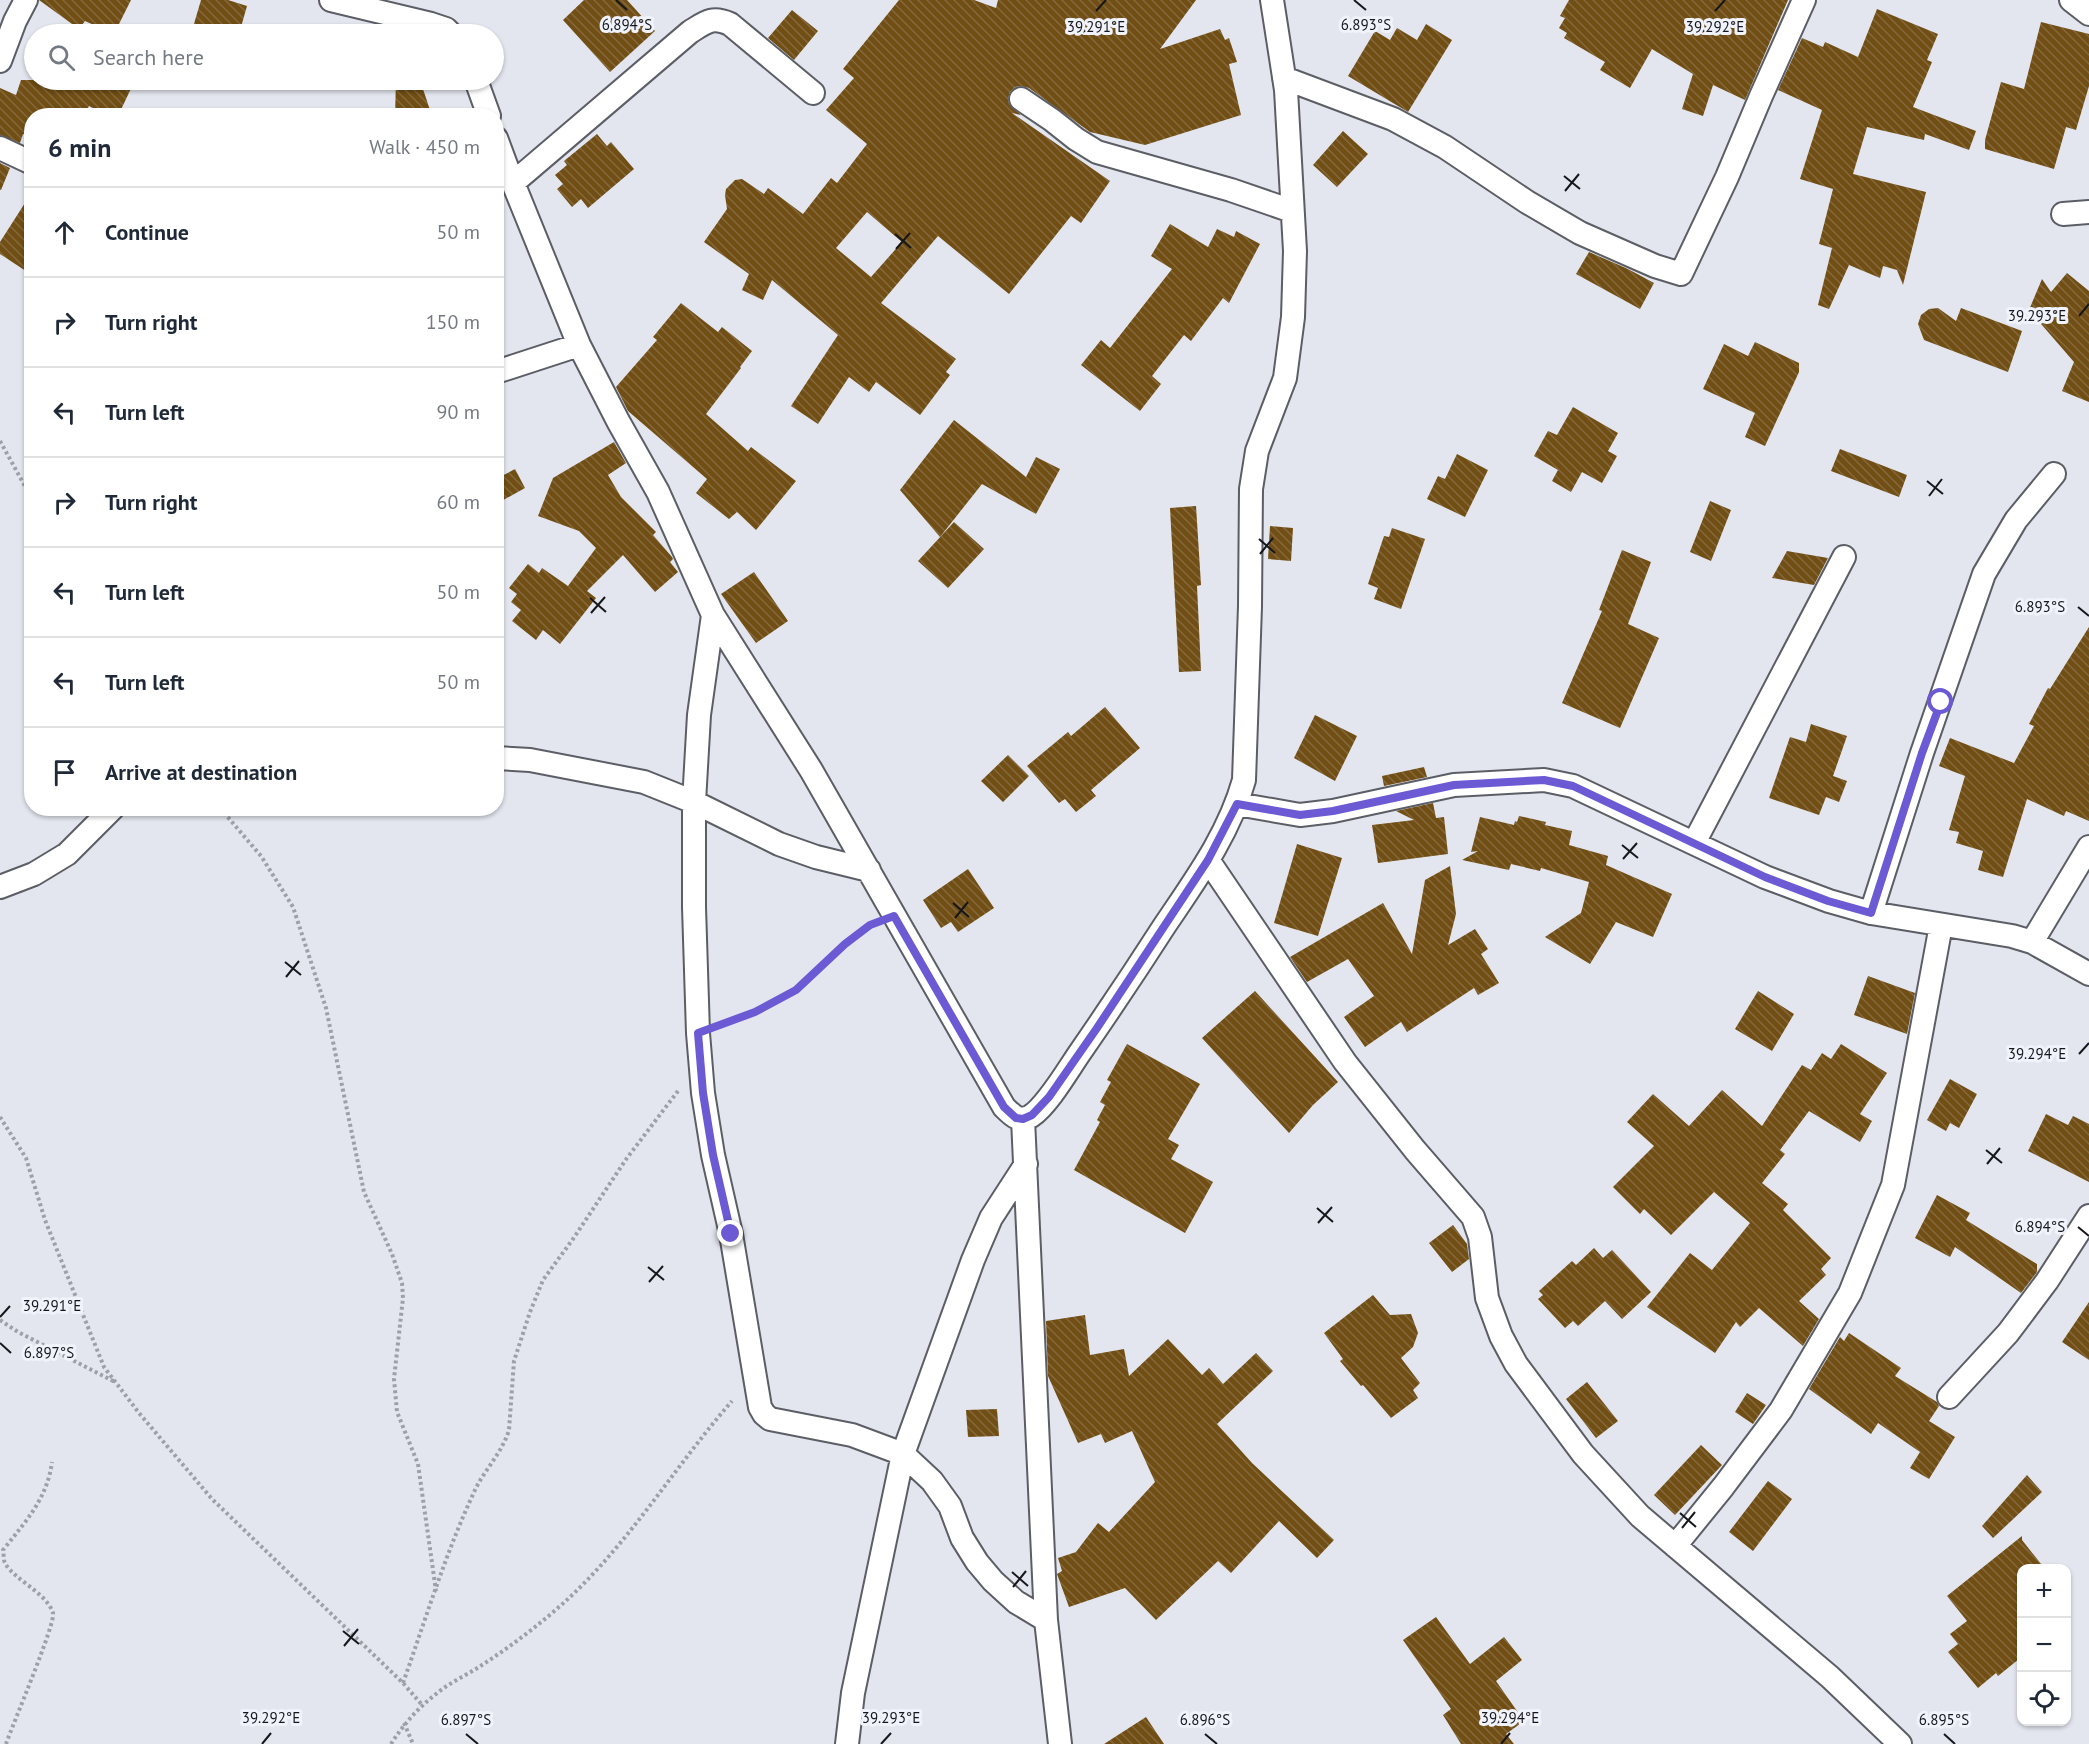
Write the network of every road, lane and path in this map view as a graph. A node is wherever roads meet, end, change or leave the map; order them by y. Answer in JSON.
{"nodes":[{"id":1,"x":26,"y":0,"type":"edge"},
{"id":2,"x":331,"y":0,"type":"edge"},
{"id":3,"x":1272,"y":0,"type":"edge"},
{"id":4,"x":1804,"y":0,"type":"edge"},
{"id":5,"x":2071,"y":0,"type":"edge"},
{"id":6,"x":2089,"y":14,"type":"edge"},
{"id":7,"x":431,"y":24,"type":"edge"},
{"id":8,"x":0,"y":61,"type":"edge"},
{"id":9,"x":1284,"y":78,"type":"junction"},
{"id":10,"x":480,"y":90,"type":"edge"},
{"id":11,"x":813,"y":93,"type":"dead end"},
{"id":12,"x":1021,"y":99,"type":"dead end"},
{"id":13,"x":486,"y":108,"type":"edge"},
{"id":14,"x":0,"y":148,"type":"edge"},
{"id":15,"x":24,"y":159,"type":"edge"},
{"id":16,"x":504,"y":159,"type":"edge"},
{"id":17,"x":513,"y":183,"type":"junction"},
{"id":18,"x":1292,"y":211,"type":"junction"},
{"id":19,"x":2089,"y":212,"type":"edge"},
{"id":20,"x":2063,"y":214,"type":"dead end"},
{"id":21,"x":579,"y":345,"type":"junction"},
{"id":22,"x":504,"y":369,"type":"edge"},
{"id":23,"x":0,"y":441,"type":"edge"},
{"id":24,"x":2054,"y":474,"type":"dead end"},
{"id":25,"x":24,"y":484,"type":"edge"},
{"id":26,"x":1844,"y":558,"type":"dead end"},
{"id":27,"x":713,"y":615,"type":"junction"},
{"id":28,"x":504,"y":758,"type":"edge"},
{"id":29,"x":694,"y":802,"type":"junction"},
{"id":30,"x":1237,"y":804,"type":"junction"},
{"id":31,"x":105,"y":816,"type":"edge"},
{"id":32,"x":227,"y":816,"type":"edge"},
{"id":33,"x":1694,"y":843,"type":"junction"},
{"id":34,"x":2089,"y":847,"type":"edge"},
{"id":35,"x":1208,"y":860,"type":"junction"},
{"id":36,"x":869,"y":870,"type":"junction"},
{"id":37,"x":0,"y":888,"type":"edge"},
{"id":38,"x":1871,"y":913,"type":"junction"},
{"id":39,"x":894,"y":916,"type":"junction"},
{"id":40,"x":1941,"y":925,"type":"junction"},
{"id":41,"x":2032,"y":942,"type":"junction"},
{"id":42,"x":2089,"y":974,"type":"edge"},
{"id":43,"x":698,"y":1033,"type":"junction"},
{"id":44,"x":682,"y":1086,"type":"dead end"},
{"id":45,"x":0,"y":1117,"type":"edge"},
{"id":46,"x":1023,"y":1119,"type":"junction"},
{"id":47,"x":1026,"y":1164,"type":"junction"},
{"id":48,"x":2089,"y":1216,"type":"edge"},
{"id":49,"x":0,"y":1320,"type":"edge"},
{"id":50,"x":755,"y":1376,"type":"junction"},
{"id":51,"x":117,"y":1383,"type":"junction"},
{"id":52,"x":1949,"y":1397,"type":"dead end"},
{"id":53,"x":903,"y":1454,"type":"junction"},
{"id":54,"x":52,"y":1462,"type":"dead end"},
{"id":55,"x":1675,"y":1546,"type":"junction"},
{"id":56,"x":436,"y":1592,"type":"junction"},
{"id":57,"x":1046,"y":1620,"type":"junction"},
{"id":58,"x":403,"y":1683,"type":"junction"},
{"id":59,"x":423,"y":1706,"type":"junction"},
{"id":60,"x":404,"y":1723,"type":"junction"},
{"id":61,"x":1055,"y":1738,"type":"edge"},
{"id":62,"x":6,"y":1744,"type":"edge"},
{"id":63,"x":391,"y":1744,"type":"edge"},
{"id":64,"x":413,"y":1744,"type":"edge"},
{"id":65,"x":847,"y":1744,"type":"edge"},
{"id":66,"x":1900,"y":1744,"type":"edge"}],
"edges":[{"from":1,"to":8,"type":"street"},
{"from":2,"to":7,"type":"street"},
{"from":3,"to":9,"type":"street"},
{"from":4,"to":9,"type":"street"},
{"from":5,"to":6,"type":"street"},
{"from":9,"to":18,"type":"street"},
{"from":10,"to":13,"type":"street"},
{"from":11,"to":17,"type":"street"},
{"from":12,"to":18,"type":"street"},
{"from":14,"to":15,"type":"street"},
{"from":16,"to":17,"type":"street"},
{"from":17,"to":21,"type":"street"},
{"from":18,"to":30,"type":"street"},
{"from":19,"to":20,"type":"street"},
{"from":21,"to":22,"type":"street"},
{"from":21,"to":27,"type":"street"},
{"from":23,"to":25,"type":"path"},
{"from":24,"to":38,"type":"street"},
{"from":26,"to":33,"type":"street"},
{"from":27,"to":29,"type":"street"},
{"from":27,"to":36,"type":"street"},
{"from":28,"to":29,"type":"street"},
{"from":29,"to":36,"type":"street"},
{"from":29,"to":43,"type":"street"},
{"from":30,"to":33,"type":"street"},
{"from":30,"to":35,"type":"street"},
{"from":31,"to":37,"type":"street"},
{"from":32,"to":56,"type":"path"},
{"from":33,"to":38,"type":"street"},
{"from":34,"to":41,"type":"street"},
{"from":35,"to":46,"type":"street"},
{"from":35,"to":55,"type":"street"},
{"from":36,"to":39,"type":"street"},
{"from":38,"to":40,"type":"street"},
{"from":39,"to":43,"type":"path"},
{"from":39,"to":46,"type":"street"},
{"from":40,"to":41,"type":"street"},
{"from":40,"to":55,"type":"street"},
{"from":41,"to":42,"type":"street"},
{"from":43,"to":50,"type":"street"},
{"from":44,"to":56,"type":"path"},
{"from":45,"to":51,"type":"path"},
{"from":46,"to":47,"type":"street"},
{"from":47,"to":53,"type":"street"},
{"from":47,"to":57,"type":"street"},
{"from":48,"to":52,"type":"street"},
{"from":49,"to":51,"type":"path"},
{"from":50,"to":53,"type":"street"},
{"from":50,"to":59,"type":"path"},
{"from":51,"to":58,"type":"path"},
{"from":53,"to":57,"type":"street"},
{"from":53,"to":65,"type":"street"},
{"from":54,"to":62,"type":"path"},
{"from":55,"to":66,"type":"street"},
{"from":56,"to":58,"type":"path"},
{"from":57,"to":61,"type":"street"},
{"from":58,"to":59,"type":"path"},
{"from":59,"to":60,"type":"path"},
{"from":60,"to":63,"type":"path"},
{"from":60,"to":64,"type":"path"}]}
